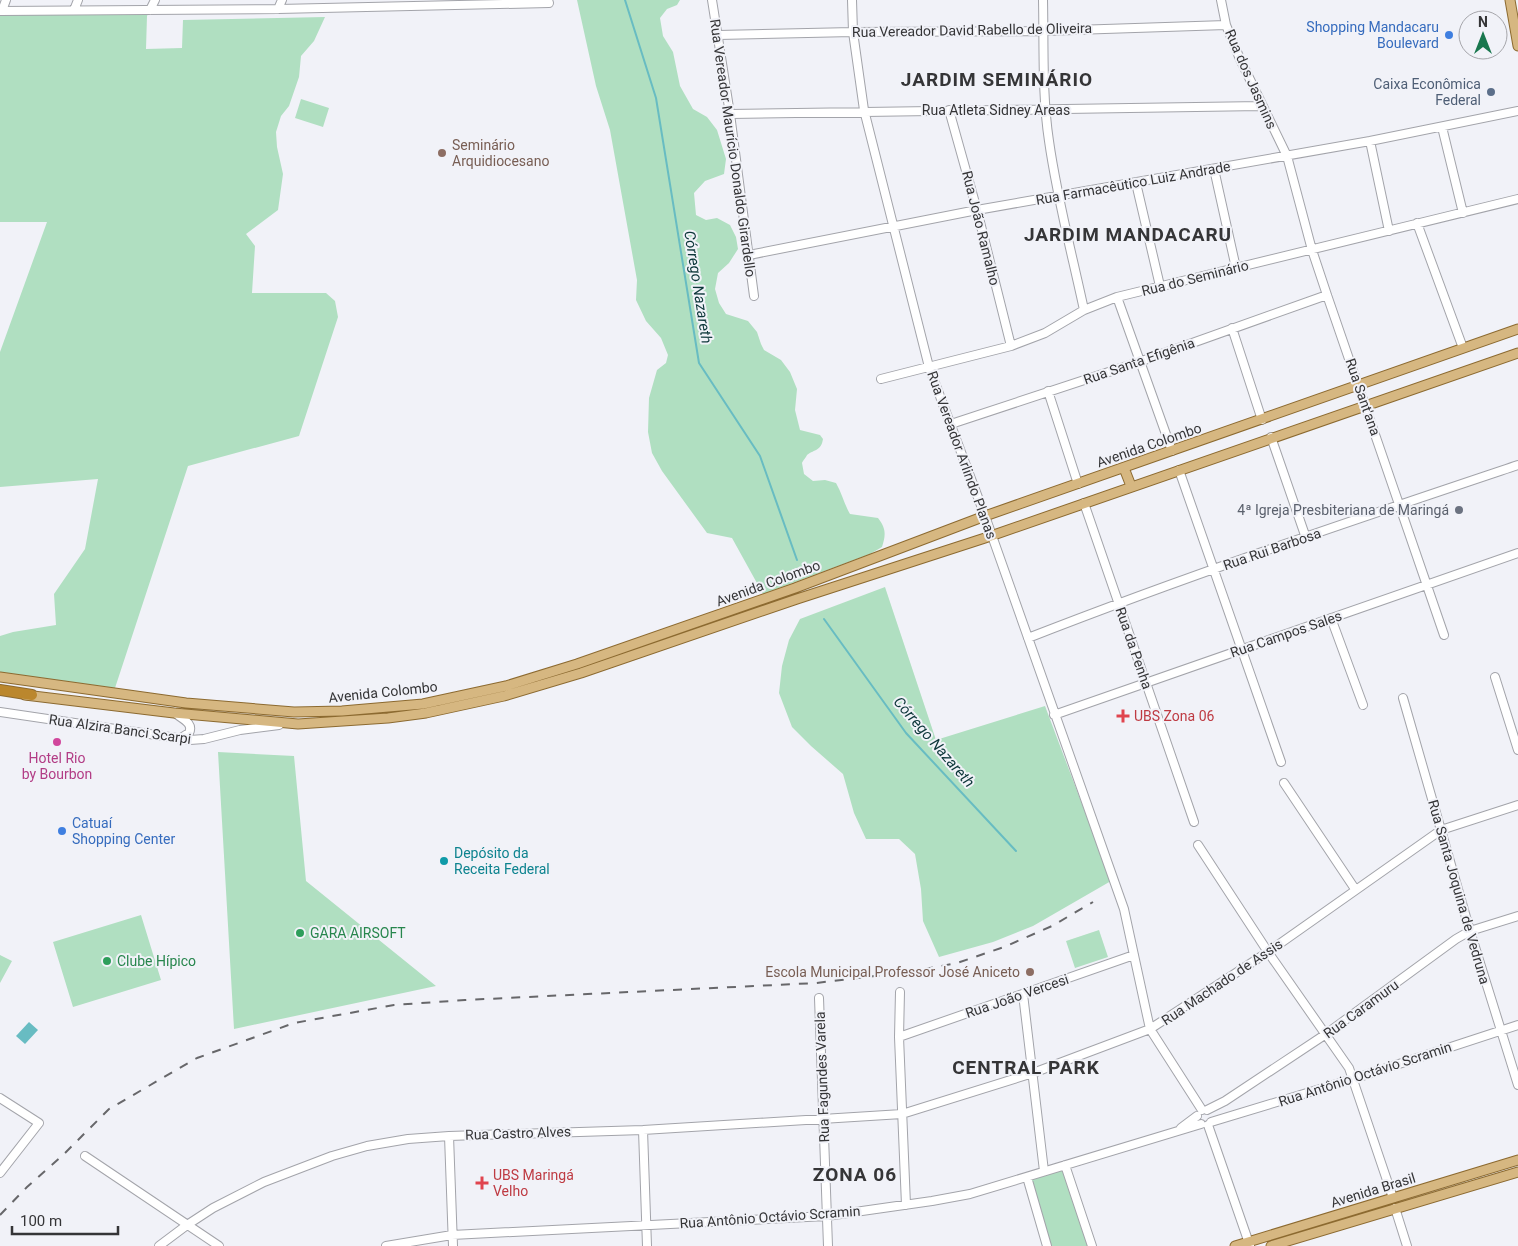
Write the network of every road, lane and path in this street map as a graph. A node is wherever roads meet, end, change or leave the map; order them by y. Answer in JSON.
{"nodes":[{"id":1,"x":6,"y":0,"type":"edge"},
{"id":2,"x":78,"y":0,"type":"edge"},
{"id":3,"x":154,"y":0,"type":"edge"},
{"id":4,"x":282,"y":0,"type":"edge"},
{"id":5,"x":712,"y":0,"type":"edge"},
{"id":6,"x":852,"y":0,"type":"edge"},
{"id":7,"x":1043,"y":0,"type":"edge"},
{"id":8,"x":1221,"y":0,"type":"edge"},
{"id":9,"x":1510,"y":0,"type":"edge"},
{"id":10,"x":549,"y":2,"type":"edge"},
{"id":11,"x":278,"y":9,"type":"junction"},
{"id":12,"x":74,"y":10,"type":"junction"},
{"id":13,"x":150,"y":10,"type":"junction"},
{"id":14,"x":1,"y":11,"type":"edge"},
{"id":15,"x":1226,"y":25,"type":"junction"},
{"id":16,"x":1516,"y":25,"type":"edge"},
{"id":17,"x":1044,"y":31,"type":"junction"},
{"id":18,"x":853,"y":32,"type":"junction"},
{"id":19,"x":718,"y":35,"type":"junction"},
{"id":20,"x":1518,"y":46,"type":"edge"},
{"id":21,"x":1262,"y":106,"type":"junction"},
{"id":22,"x":1046,"y":109,"type":"junction"},
{"id":23,"x":864,"y":110,"type":"junction"},
{"id":24,"x":949,"y":110,"type":"junction"},
{"id":25,"x":1518,"y":111,"type":"edge"},
{"id":26,"x":730,"y":114,"type":"junction"},
{"id":27,"x":1442,"y":127,"type":"junction"},
{"id":28,"x":1370,"y":141,"type":"junction"},
{"id":29,"x":1287,"y":156,"type":"junction"},
{"id":30,"x":1214,"y":169,"type":"junction"},
{"id":31,"x":1136,"y":183,"type":"junction"},
{"id":32,"x":1059,"y":196,"type":"junction"},
{"id":33,"x":1518,"y":199,"type":"edge"},
{"id":34,"x":977,"y":210,"type":"junction"},
{"id":35,"x":1463,"y":213,"type":"junction"},
{"id":36,"x":1417,"y":223,"type":"junction"},
{"id":37,"x":894,"y":226,"type":"junction"},
{"id":38,"x":1389,"y":231,"type":"junction"},
{"id":39,"x":1312,"y":250,"type":"junction"},
{"id":40,"x":748,"y":254,"type":"junction"},
{"id":41,"x":1236,"y":268,"type":"junction"},
{"id":42,"x":1160,"y":286,"type":"junction"},
{"id":43,"x":1327,"y":295,"type":"junction"},
{"id":44,"x":754,"y":296,"type":"dead end"},
{"id":45,"x":1118,"y":298,"type":"junction"},
{"id":46,"x":1084,"y":310,"type":"junction"},
{"id":47,"x":1232,"y":328,"type":"junction"},
{"id":48,"x":1518,"y":329,"type":"edge"},
{"id":49,"x":1010,"y":346,"type":"junction"},
{"id":50,"x":1463,"y":348,"type":"junction"},
{"id":51,"x":1518,"y":352,"type":"edge"},
{"id":52,"x":1139,"y":362,"type":"junction"},
{"id":53,"x":929,"y":366,"type":"junction"},
{"id":54,"x":881,"y":379,"type":"dead end"},
{"id":55,"x":1359,"y":386,"type":"junction"},
{"id":56,"x":1048,"y":391,"type":"junction"},
{"id":57,"x":1366,"y":404,"type":"junction"},
{"id":58,"x":1262,"y":420,"type":"junction"},
{"id":59,"x":951,"y":424,"type":"junction"},
{"id":60,"x":1271,"y":437,"type":"junction"},
{"id":61,"x":1172,"y":451,"type":"junction"},
{"id":62,"x":1518,"y":465,"type":"edge"},
{"id":63,"x":1124,"y":468,"type":"junction"},
{"id":64,"x":1179,"y":470,"type":"junction"},
{"id":65,"x":1078,"y":484,"type":"junction"},
{"id":66,"x":1131,"y":486,"type":"junction"},
{"id":67,"x":1084,"y":503,"type":"junction"},
{"id":68,"x":1400,"y":505,"type":"junction"},
{"id":69,"x":985,"y":516,"type":"junction"},
{"id":70,"x":992,"y":535,"type":"junction"},
{"id":71,"x":1306,"y":538,"type":"junction"},
{"id":72,"x":1518,"y":553,"type":"edge"},
{"id":73,"x":1213,"y":569,"type":"junction"},
{"id":74,"x":1427,"y":584,"type":"junction"},
{"id":75,"x":1118,"y":603,"type":"junction"},
{"id":76,"x":1331,"y":618,"type":"junction"},
{"id":77,"x":1444,"y":636,"type":"dead end"},
{"id":78,"x":1028,"y":638,"type":"junction"},
{"id":79,"x":1242,"y":649,"type":"junction"},
{"id":80,"x":0,"y":677,"type":"edge"},
{"id":81,"x":1495,"y":677,"type":"dead end"},
{"id":82,"x":1146,"y":683,"type":"junction"},
{"id":83,"x":0,"y":692,"type":"edge"},
{"id":84,"x":32,"y":695,"type":"joint"},
{"id":85,"x":1404,"y":698,"type":"dead end"},
{"id":86,"x":1363,"y":705,"type":"dead end"},
{"id":87,"x":0,"y":712,"type":"edge"},
{"id":88,"x":174,"y":713,"type":"junction"},
{"id":89,"x":1054,"y":715,"type":"junction"},
{"id":90,"x":298,"y":724,"type":"junction"},
{"id":91,"x":176,"y":739,"type":"junction"},
{"id":92,"x":1518,"y":750,"type":"edge"},
{"id":93,"x":1281,"y":762,"type":"dead end"},
{"id":94,"x":1284,"y":783,"type":"dead end"},
{"id":95,"x":1518,"y":806,"type":"edge"},
{"id":96,"x":1194,"y":822,"type":"dead end"},
{"id":97,"x":1441,"y":830,"type":"junction"},
{"id":98,"x":1198,"y":845,"type":"dead end"},
{"id":99,"x":1355,"y":889,"type":"junction"},
{"id":100,"x":1518,"y":916,"type":"edge"},
{"id":101,"x":1470,"y":931,"type":"junction"},
{"id":102,"x":1268,"y":952,"type":"junction"},
{"id":103,"x":1134,"y":954,"type":"junction"},
{"id":104,"x":900,"y":992,"type":"dead end"},
{"id":105,"x":1023,"y":994,"type":"junction"},
{"id":106,"x":819,"y":998,"type":"dead end"},
{"id":107,"x":1518,"y":1025,"type":"edge"},
{"id":108,"x":1150,"y":1029,"type":"junction"},
{"id":109,"x":1501,"y":1030,"type":"junction"},
{"id":110,"x":1326,"y":1034,"type":"junction"},
{"id":111,"x":899,"y":1037,"type":"junction"},
{"id":112,"x":1034,"y":1073,"type":"junction"},
{"id":113,"x":1354,"y":1079,"type":"junction"},
{"id":114,"x":1518,"y":1085,"type":"edge"},
{"id":115,"x":0,"y":1098,"type":"edge"},
{"id":116,"x":1202,"y":1112,"type":"junction"},
{"id":117,"x":902,"y":1114,"type":"junction"},
{"id":118,"x":824,"y":1118,"type":"junction"},
{"id":119,"x":1207,"y":1124,"type":"junction"},
{"id":120,"x":644,"y":1130,"type":"junction"},
{"id":121,"x":1175,"y":1132,"type":"junction"},
{"id":122,"x":449,"y":1136,"type":"junction"},
{"id":123,"x":85,"y":1156,"type":"dead end"},
{"id":124,"x":1518,"y":1160,"type":"edge"},
{"id":125,"x":1065,"y":1165,"type":"junction"},
{"id":126,"x":1044,"y":1171,"type":"junction"},
{"id":127,"x":1518,"y":1172,"type":"edge"},
{"id":128,"x":0,"y":1173,"type":"edge"},
{"id":129,"x":1027,"y":1177,"type":"junction"},
{"id":130,"x":1393,"y":1198,"type":"junction"},
{"id":131,"x":906,"y":1205,"type":"junction"},
{"id":132,"x":1395,"y":1208,"type":"junction"},
{"id":133,"x":827,"y":1216,"type":"junction"},
{"id":134,"x":646,"y":1224,"type":"junction"},
{"id":135,"x":187,"y":1225,"type":"junction"},
{"id":136,"x":452,"y":1235,"type":"junction"},
{"id":137,"x":1249,"y":1244,"type":"edge"},
{"id":138,"x":159,"y":1246,"type":"edge"},
{"id":139,"x":220,"y":1246,"type":"edge"},
{"id":140,"x":386,"y":1246,"type":"edge"},
{"id":141,"x":453,"y":1246,"type":"edge"},
{"id":142,"x":647,"y":1246,"type":"edge"},
{"id":143,"x":828,"y":1246,"type":"edge"},
{"id":144,"x":1047,"y":1246,"type":"edge"},
{"id":145,"x":1092,"y":1246,"type":"edge"},
{"id":146,"x":1235,"y":1246,"type":"edge"},
{"id":147,"x":1271,"y":1246,"type":"edge"},
{"id":148,"x":1407,"y":1246,"type":"edge"}],
"edges":[{"from":1,"to":14,"type":"street"},
{"from":2,"to":12,"type":"street"},
{"from":3,"to":13,"type":"street"},
{"from":4,"to":11,"type":"street"},
{"from":5,"to":19,"type":"street","name":"Rua Vereador Maurício Donaldo Girardello"},
{"from":6,"to":18,"type":"street","name":"Rua Vereador Arlindo Planas"},
{"from":7,"to":17,"type":"street"},
{"from":8,"to":15,"type":"street","name":"Rua dos Jasmins"},
{"from":9,"to":16,"type":"main road"},
{"from":10,"to":11,"type":"street"},
{"from":11,"to":13,"type":"street"},
{"from":12,"to":13,"type":"street"},
{"from":12,"to":14,"type":"street"},
{"from":15,"to":17,"type":"street","name":"Rua Vereador David Rabello de Oliveira"},
{"from":15,"to":21,"type":"street","name":"Rua dos Jasmins"},
{"from":16,"to":20,"type":"main road"},
{"from":17,"to":18,"type":"street","name":"Rua Vereador David Rabello de Oliveira"},
{"from":17,"to":22,"type":"street"},
{"from":18,"to":19,"type":"street","name":"Rua Vereador David Rabello de Oliveira"},
{"from":18,"to":23,"type":"street","name":"Rua Vereador Arlindo Planas"},
{"from":19,"to":26,"type":"street","name":"Rua Vereador Maurício Donaldo Girardello"},
{"from":21,"to":22,"type":"street","name":"Rua Atleta Sidney Areas"},
{"from":21,"to":29,"type":"street","name":"Rua dos Jasmins"},
{"from":22,"to":24,"type":"street","name":"Rua Atleta Sidney Areas"},
{"from":22,"to":32,"type":"street"},
{"from":23,"to":24,"type":"street","name":"Rua Atleta Sidney Areas"},
{"from":23,"to":26,"type":"street","name":"Rua Atleta Sidney Areas"},
{"from":23,"to":37,"type":"street","name":"Rua Vereador Arlindo Planas"},
{"from":24,"to":34,"type":"street","name":"Rua João Ramalho"},
{"from":25,"to":27,"type":"street","name":"Rua Farmacêutico Luiz Andrade"},
{"from":26,"to":40,"type":"street","name":"Rua Vereador Maurício Donaldo Girardello"},
{"from":27,"to":28,"type":"street","name":"Rua Farmacêutico Luiz Andrade"},
{"from":27,"to":35,"type":"street"},
{"from":28,"to":29,"type":"street","name":"Rua Farmacêutico Luiz Andrade"},
{"from":28,"to":38,"type":"street"},
{"from":29,"to":30,"type":"street","name":"Rua Farmacêutico Luiz Andrade"},
{"from":29,"to":39,"type":"street","name":"Rua Sant'ana"},
{"from":30,"to":31,"type":"street","name":"Rua Farmacêutico Luiz Andrade"},
{"from":30,"to":41,"type":"street"},
{"from":31,"to":32,"type":"street","name":"Rua Farmacêutico Luiz Andrade"},
{"from":31,"to":42,"type":"street"},
{"from":32,"to":34,"type":"street","name":"Rua Farmacêutico Luiz Andrade"},
{"from":32,"to":46,"type":"street"},
{"from":33,"to":35,"type":"street","name":"Rua do Seminário"},
{"from":34,"to":37,"type":"street","name":"Rua Farmacêutico Luiz Andrade"},
{"from":34,"to":49,"type":"street","name":"Rua João Ramalho"},
{"from":35,"to":36,"type":"street","name":"Rua do Seminário"},
{"from":36,"to":38,"type":"street","name":"Rua do Seminário"},
{"from":36,"to":50,"type":"street"},
{"from":37,"to":40,"type":"street","name":"Rua Farmacêutico Luiz Andrade"},
{"from":37,"to":53,"type":"street","name":"Rua Vereador Arlindo Planas"},
{"from":38,"to":39,"type":"street","name":"Rua do Seminário"},
{"from":39,"to":41,"type":"street","name":"Rua do Seminário"},
{"from":39,"to":43,"type":"street","name":"Rua Sant'ana"},
{"from":40,"to":44,"type":"street","name":"Rua Vereador Maurício Donaldo Girardello"},
{"from":41,"to":42,"type":"street","name":"Rua do Seminário"},
{"from":42,"to":45,"type":"street","name":"Rua do Seminário"},
{"from":43,"to":47,"type":"street","name":"Rua Santa Efigênia"},
{"from":43,"to":55,"type":"street","name":"Rua Sant'ana"},
{"from":45,"to":46,"type":"street","name":"Rua do Seminário"},
{"from":45,"to":52,"type":"street"},
{"from":46,"to":49,"type":"street","name":"Rua do Seminário"},
{"from":47,"to":52,"type":"street","name":"Rua Santa Efigênia"},
{"from":47,"to":58,"type":"street"},
{"from":48,"to":50,"type":"main road","name":"Avenida Colombo"},
{"from":49,"to":53,"type":"street","name":"Rua do Seminário"},
{"from":50,"to":55,"type":"main road","name":"Avenida Colombo"},
{"from":51,"to":57,"type":"main road","name":"Avenida Colombo"},
{"from":52,"to":56,"type":"street","name":"Rua Santa Efigênia"},
{"from":52,"to":61,"type":"street"},
{"from":53,"to":54,"type":"street","name":"Rua do Seminário"},
{"from":53,"to":59,"type":"street","name":"Rua Vereador Arlindo Planas"},
{"from":55,"to":57,"type":"street","name":"Rua Sant'ana"},
{"from":55,"to":58,"type":"main road","name":"Avenida Colombo"},
{"from":56,"to":59,"type":"street","name":"Rua Santa Efigênia"},
{"from":56,"to":65,"type":"street"},
{"from":57,"to":60,"type":"main road","name":"Avenida Colombo"},
{"from":57,"to":68,"type":"street","name":"Rua Sant'ana"},
{"from":58,"to":61,"type":"main road","name":"Avenida Colombo"},
{"from":59,"to":69,"type":"street","name":"Rua Vereador Arlindo Planas"},
{"from":60,"to":64,"type":"main road","name":"Avenida Colombo"},
{"from":60,"to":71,"type":"street"},
{"from":61,"to":63,"type":"main road","name":"Avenida Colombo"},
{"from":62,"to":68,"type":"street","name":"Rua Rui Barbosa"},
{"from":63,"to":65,"type":"main road","name":"Avenida Colombo"},
{"from":63,"to":66,"type":"main road"},
{"from":64,"to":66,"type":"main road","name":"Avenida Colombo"},
{"from":64,"to":73,"type":"street"},
{"from":65,"to":69,"type":"main road","name":"Avenida Colombo"},
{"from":66,"to":67,"type":"main road","name":"Avenida Colombo"},
{"from":67,"to":70,"type":"main road","name":"Avenida Colombo"},
{"from":67,"to":75,"type":"street","name":"Rua da Penha"},
{"from":68,"to":71,"type":"street","name":"Rua Rui Barbosa"},
{"from":68,"to":74,"type":"street","name":"Rua Sant'ana"},
{"from":69,"to":70,"type":"street","name":"Rua Vereador Arlindo Planas"},
{"from":69,"to":80,"type":"main road","name":"Avenida Colombo"},
{"from":70,"to":78,"type":"street","name":"Rua Vereador Arlindo Planas"},
{"from":70,"to":90,"type":"main road","name":"Avenida Colombo"},
{"from":71,"to":73,"type":"street","name":"Rua Rui Barbosa"},
{"from":72,"to":74,"type":"street","name":"Rua Campos Sales"},
{"from":73,"to":75,"type":"street","name":"Rua Rui Barbosa"},
{"from":73,"to":79,"type":"street"},
{"from":74,"to":76,"type":"street","name":"Rua Campos Sales"},
{"from":74,"to":77,"type":"street","name":"Rua Sant'ana"},
{"from":75,"to":78,"type":"street","name":"Rua Rui Barbosa"},
{"from":75,"to":82,"type":"street","name":"Rua da Penha"},
{"from":76,"to":79,"type":"street","name":"Rua Campos Sales"},
{"from":76,"to":86,"type":"street"},
{"from":78,"to":89,"type":"street","name":"Rua Vereador Arlindo Planas"},
{"from":79,"to":82,"type":"street","name":"Rua Campos Sales"},
{"from":79,"to":93,"type":"street"},
{"from":81,"to":92,"type":"street"},
{"from":82,"to":89,"type":"street","name":"Rua Campos Sales"},
{"from":82,"to":96,"type":"street","name":"Rua da Penha"},
{"from":83,"to":84,"type":"highway","name":"Avenida Colombo"},
{"from":84,"to":88,"type":"main road","name":"Avenida Colombo"},
{"from":85,"to":97,"type":"street","name":"Rua Santa Joquina de Vedruna"},
{"from":87,"to":91,"type":"street","name":"Rua Alzira Banci Scarpi"},
{"from":88,"to":90,"type":"main road","name":"Avenida Colombo"},
{"from":88,"to":91,"type":"street"},
{"from":89,"to":103,"type":"street","name":"Rua Vereador Arlindo Planas"},
{"from":90,"to":91,"type":"street","name":"Rua Alzira Banci Scarpi"},
{"from":94,"to":99,"type":"street"},
{"from":95,"to":97,"type":"street","name":"Rua Machado de Assis"},
{"from":97,"to":99,"type":"street","name":"Rua Machado de Assis"},
{"from":97,"to":101,"type":"street","name":"Rua Santa Joquina de Vedruna"},
{"from":98,"to":102,"type":"street"},
{"from":99,"to":102,"type":"street","name":"Rua Machado de Assis"},
{"from":100,"to":101,"type":"street","name":"Rua Caramuru"},
{"from":101,"to":109,"type":"street","name":"Rua Santa Joquina de Vedruna"},
{"from":101,"to":110,"type":"street","name":"Rua Caramuru"},
{"from":102,"to":108,"type":"street","name":"Rua Machado de Assis"},
{"from":102,"to":110,"type":"street"},
{"from":103,"to":105,"type":"street","name":"Rua João Vercesi"},
{"from":103,"to":108,"type":"street","name":"Rua Vereador Arlindo Planas"},
{"from":104,"to":111,"type":"street"},
{"from":105,"to":111,"type":"street","name":"Rua João Vercesi"},
{"from":105,"to":112,"type":"street"},
{"from":106,"to":118,"type":"street","name":"Rua Fagundes Varela"},
{"from":107,"to":109,"type":"street","name":"Rua Antônio Octávio Scramin"},
{"from":108,"to":112,"type":"street","name":"Rua Machado de Assis"},
{"from":108,"to":116,"type":"street"},
{"from":109,"to":113,"type":"street","name":"Rua Antônio Octávio Scramin"},
{"from":109,"to":114,"type":"street","name":"Rua Santa Joquina de Vedruna"},
{"from":110,"to":113,"type":"street"},
{"from":110,"to":116,"type":"street","name":"Rua Caramuru"},
{"from":111,"to":117,"type":"street"},
{"from":112,"to":117,"type":"street","name":"Rua Machado de Assis"},
{"from":112,"to":126,"type":"street"},
{"from":113,"to":119,"type":"street","name":"Rua Antônio Octávio Scramin"},
{"from":113,"to":130,"type":"street"},
{"from":115,"to":128,"type":"street"},
{"from":116,"to":119,"type":"street"},
{"from":116,"to":119,"type":"street"},
{"from":116,"to":121,"type":"street","name":"Rua Antônio Octávio Scramin"},
{"from":117,"to":118,"type":"street","name":"Rua Castro Alves"},
{"from":117,"to":131,"type":"street"},
{"from":118,"to":120,"type":"street","name":"Rua Castro Alves"},
{"from":118,"to":133,"type":"street","name":"Rua Fagundes Varela"},
{"from":119,"to":121,"type":"street","name":"Rua Antônio Octávio Scramin"},
{"from":119,"to":137,"type":"street"},
{"from":120,"to":122,"type":"street","name":"Rua Castro Alves"},
{"from":120,"to":134,"type":"street"},
{"from":121,"to":125,"type":"street","name":"Rua Antônio Octávio Scramin"},
{"from":122,"to":135,"type":"street","name":"Rua Castro Alves"},
{"from":122,"to":136,"type":"street"},
{"from":123,"to":135,"type":"street"},
{"from":124,"to":130,"type":"main road","name":"Avenida Brasil"},
{"from":125,"to":126,"type":"street","name":"Rua Antônio Octávio Scramin"},
{"from":125,"to":145,"type":"street"},
{"from":126,"to":129,"type":"street","name":"Rua Antônio Octávio Scramin"},
{"from":127,"to":132,"type":"main road","name":"Avenida Brasil"},
{"from":129,"to":131,"type":"street","name":"Rua Antônio Octávio Scramin"},
{"from":129,"to":144,"type":"street"},
{"from":130,"to":137,"type":"main road","name":"Avenida Brasil"},
{"from":131,"to":133,"type":"street","name":"Rua Antônio Octávio Scramin"},
{"from":132,"to":147,"type":"main road","name":"Avenida Brasil"},
{"from":132,"to":148,"type":"street"},
{"from":133,"to":134,"type":"street","name":"Rua Antônio Octávio Scramin"},
{"from":133,"to":143,"type":"street","name":"Rua Fagundes Varela"},
{"from":134,"to":136,"type":"street","name":"Rua Antônio Octávio Scramin"},
{"from":134,"to":142,"type":"street"},
{"from":135,"to":138,"type":"street","name":"Rua Castro Alves"},
{"from":135,"to":139,"type":"street"},
{"from":136,"to":140,"type":"street","name":"Rua Antônio Octávio Scramin"},
{"from":136,"to":141,"type":"street"},
{"from":137,"to":146,"type":"main road","name":"Avenida Brasil"}]}
